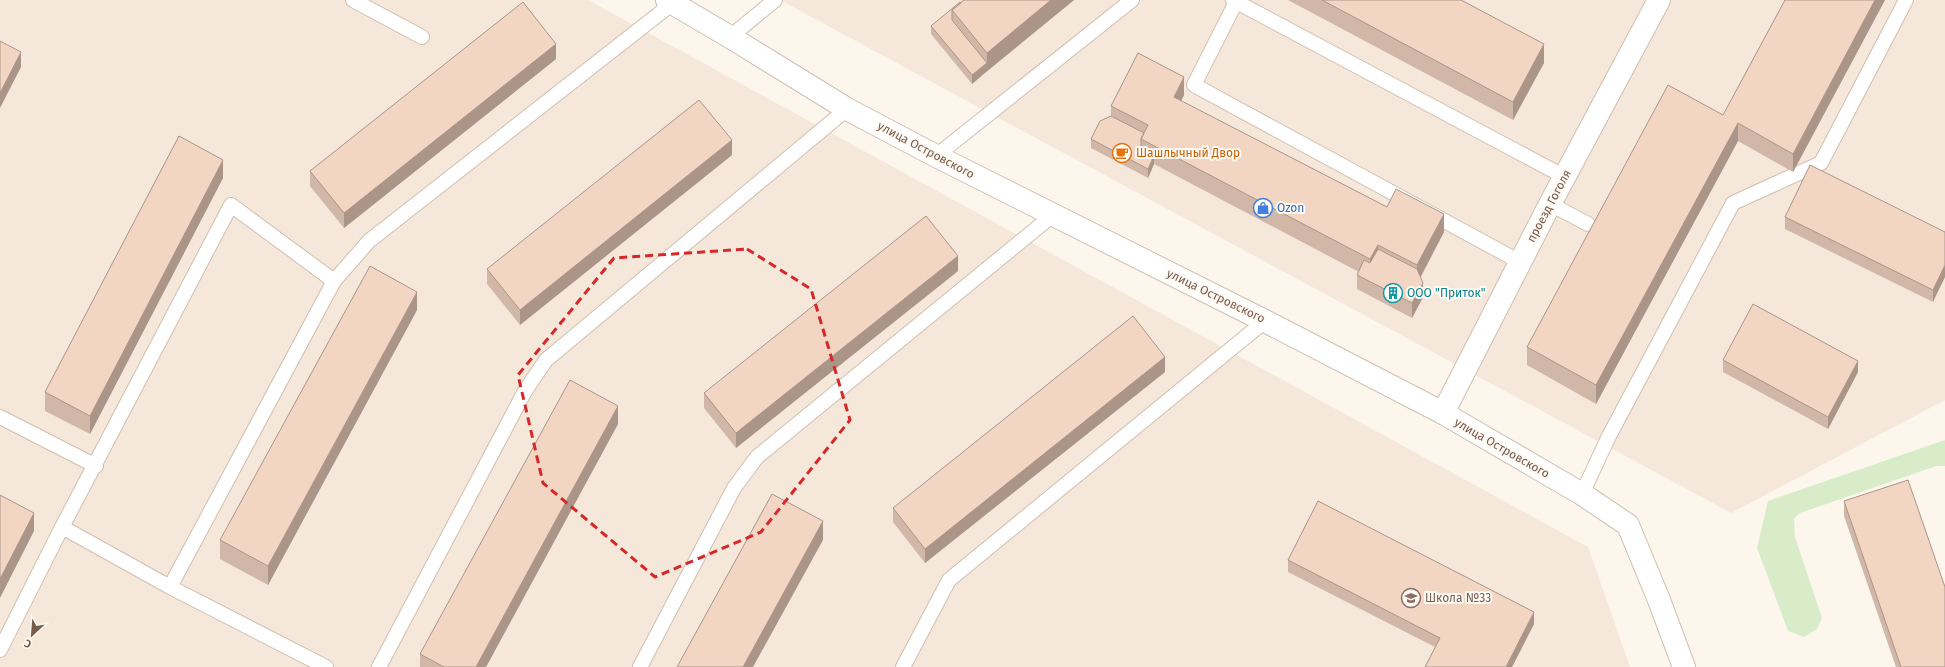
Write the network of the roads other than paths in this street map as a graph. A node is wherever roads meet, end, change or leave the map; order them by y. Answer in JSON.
{"nodes":[{"id":1,"x":353,"y":0,"type":"edge"},
{"id":2,"x":775,"y":0,"type":"edge"},
{"id":3,"x":1132,"y":0,"type":"edge"},
{"id":4,"x":1659,"y":0,"type":"edge"},
{"id":5,"x":1906,"y":0,"type":"edge"},
{"id":6,"x":1234,"y":1,"type":"edge"},
{"id":7,"x":670,"y":2,"type":"edge"},
{"id":8,"x":422,"y":37,"type":"dead end"},
{"id":9,"x":730,"y":37,"type":"junction"},
{"id":10,"x":847,"y":109,"type":"junction"},
{"id":11,"x":936,"y":156,"type":"junction"},
{"id":12,"x":1565,"y":177,"type":"junction"},
{"id":13,"x":1550,"y":204,"type":"junction"},
{"id":14,"x":1053,"y":215,"type":"junction"},
{"id":15,"x":1588,"y":224,"type":"dead end"},
{"id":16,"x":1520,"y":262,"type":"junction"},
{"id":17,"x":334,"y":281,"type":"junction"},
{"id":18,"x":1265,"y":321,"type":"junction"},
{"id":19,"x":1443,"y":413,"type":"junction"},
{"id":20,"x":0,"y":417,"type":"edge"},
{"id":21,"x":96,"y":466,"type":"junction"},
{"id":22,"x":1582,"y":494,"type":"junction"},
{"id":23,"x":62,"y":527,"type":"junction"},
{"id":24,"x":170,"y":587,"type":"junction"},
{"id":25,"x":0,"y":650,"type":"edge"},
{"id":26,"x":326,"y":667,"type":"edge"},
{"id":27,"x":379,"y":667,"type":"edge"},
{"id":28,"x":640,"y":667,"type":"edge"},
{"id":29,"x":903,"y":667,"type":"edge"},
{"id":30,"x":1684,"y":667,"type":"edge"}],
"edges":[{"from":1,"to":8,"type":"lane"},
{"from":2,"to":9,"type":"lane"},
{"from":3,"to":11,"type":"lane"},
{"from":4,"to":12,"type":"street","name":"проезд Гоголя"},
{"from":5,"to":22,"type":"lane"},
{"from":6,"to":12,"type":"lane"},
{"from":6,"to":16,"type":"lane"},
{"from":7,"to":9,"type":"street","name":"улица Островского"},
{"from":7,"to":17,"type":"lane"},
{"from":9,"to":10,"type":"street","name":"улица Островского"},
{"from":10,"to":11,"type":"street","name":"улица Островского"},
{"from":10,"to":27,"type":"lane"},
{"from":11,"to":14,"type":"street","name":"улица Островского"},
{"from":12,"to":13,"type":"street","name":"проезд Гоголя"},
{"from":13,"to":15,"type":"lane"},
{"from":13,"to":16,"type":"street","name":"проезд Гоголя"},
{"from":14,"to":18,"type":"street","name":"улица Островского"},
{"from":14,"to":28,"type":"lane"},
{"from":16,"to":19,"type":"street","name":"проезд Гоголя"},
{"from":17,"to":21,"type":"lane"},
{"from":17,"to":24,"type":"lane"},
{"from":18,"to":19,"type":"street","name":"улица Островского"},
{"from":18,"to":29,"type":"lane"},
{"from":19,"to":22,"type":"street","name":"улица Островского"},
{"from":20,"to":21,"type":"lane"},
{"from":21,"to":23,"type":"lane"},
{"from":22,"to":30,"type":"street","name":"улица Островского"},
{"from":23,"to":24,"type":"lane"},
{"from":23,"to":25,"type":"lane"},
{"from":24,"to":26,"type":"lane"}]}
